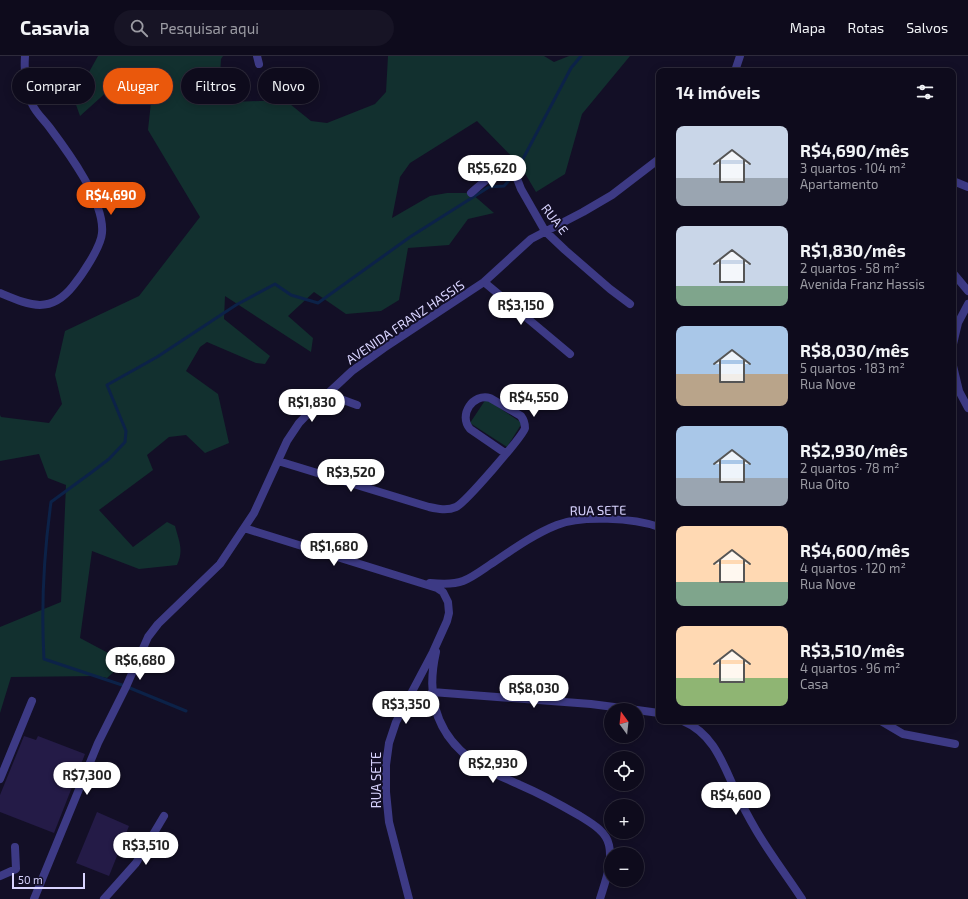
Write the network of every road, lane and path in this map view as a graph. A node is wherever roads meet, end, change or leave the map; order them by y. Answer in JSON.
{"nodes":[{"id":1,"x":25,"y":56,"type":"edge"},
{"id":2,"x":740,"y":56,"type":"edge"},
{"id":3,"x":736,"y":68,"type":"edge"},
{"id":4,"x":656,"y":161,"type":"edge"},
{"id":5,"x":956,"y":182,"type":"edge"},
{"id":6,"x":968,"y":187,"type":"edge"},
{"id":7,"x":471,"y":193,"type":"dead end"},
{"id":8,"x":545,"y":231,"type":"junction"},
{"id":9,"x":956,"y":277,"type":"edge"},
{"id":10,"x":484,"y":282,"type":"junction"},
{"id":11,"x":968,"y":291,"type":"edge"},
{"id":12,"x":0,"y":293,"type":"edge"},
{"id":13,"x":630,"y":304,"type":"dead end"},
{"id":14,"x":968,"y":304,"type":"edge"},
{"id":15,"x":956,"y":331,"type":"edge"},
{"id":16,"x":570,"y":354,"type":"dead end"},
{"id":17,"x":956,"y":378,"type":"edge"},
{"id":18,"x":327,"y":394,"type":"junction"},
{"id":19,"x":357,"y":405,"type":"dead end"},
{"id":20,"x":968,"y":408,"type":"edge"},
{"id":21,"x":505,"y":453,"type":"junction"},
{"id":22,"x":278,"y":461,"type":"junction"},
{"id":23,"x":656,"y":526,"type":"edge"},
{"id":24,"x":244,"y":528,"type":"junction"},
{"id":25,"x":409,"y":580,"type":"junction"},
{"id":26,"x":438,"y":641,"type":"junction"},
{"id":27,"x":432,"y":692,"type":"junction"},
{"id":28,"x":32,"y":701,"type":"dead end"},
{"id":29,"x":604,"y":706,"type":"edge"},
{"id":30,"x":644,"y":711,"type":"edge"},
{"id":31,"x":656,"y":713,"type":"edge"},
{"id":32,"x":690,"y":724,"type":"edge"},
{"id":33,"x":886,"y":724,"type":"edge"},
{"id":34,"x":955,"y":744,"type":"dead end"},
{"id":35,"x":0,"y":779,"type":"edge"},
{"id":36,"x":164,"y":816,"type":"dead end"},
{"id":37,"x":15,"y":847,"type":"dead end"},
{"id":38,"x":0,"y":876,"type":"edge"},
{"id":39,"x":34,"y":899,"type":"edge"},
{"id":40,"x":104,"y":899,"type":"edge"},
{"id":41,"x":409,"y":899,"type":"edge"},
{"id":42,"x":600,"y":899,"type":"edge"},
{"id":43,"x":802,"y":899,"type":"edge"}],
"edges":[{"from":1,"to":12,"type":"street"},
{"from":2,"to":3,"type":"street"},
{"from":4,"to":8,"type":"street","name":"AVENIDA FRANZ HASSIS"},
{"from":5,"to":6,"type":"street"},
{"from":7,"to":8,"type":"street","name":"RUA E"},
{"from":8,"to":10,"type":"street","name":"AVENIDA FRANZ HASSIS"},
{"from":8,"to":13,"type":"street","name":"RUA E"},
{"from":9,"to":11,"type":"street"},
{"from":10,"to":16,"type":"street"},
{"from":10,"to":18,"type":"street","name":"AVENIDA FRANZ HASSIS"},
{"from":14,"to":15,"type":"street"},
{"from":17,"to":20,"type":"street"},
{"from":18,"to":19,"type":"street"},
{"from":18,"to":22,"type":"street","name":"AVENIDA FRANZ HASSIS"},
{"from":21,"to":21,"type":"street"},
{"from":21,"to":22,"type":"street"},
{"from":22,"to":24,"type":"street","name":"AVENIDA FRANZ HASSIS"},
{"from":23,"to":25,"type":"street","name":"RUA SETE"},
{"from":24,"to":25,"type":"street"},
{"from":24,"to":39,"type":"street","name":"AVENIDA FRANZ HASSIS"},
{"from":25,"to":26,"type":"street","name":"RUA SETE"},
{"from":26,"to":27,"type":"street"},
{"from":26,"to":41,"type":"street","name":"RUA SETE"},
{"from":27,"to":29,"type":"street"},
{"from":27,"to":42,"type":"street"},
{"from":28,"to":35,"type":"street"},
{"from":30,"to":31,"type":"street"},
{"from":32,"to":43,"type":"street"},
{"from":33,"to":34,"type":"street"},
{"from":36,"to":40,"type":"street"},
{"from":37,"to":38,"type":"street"}]}
